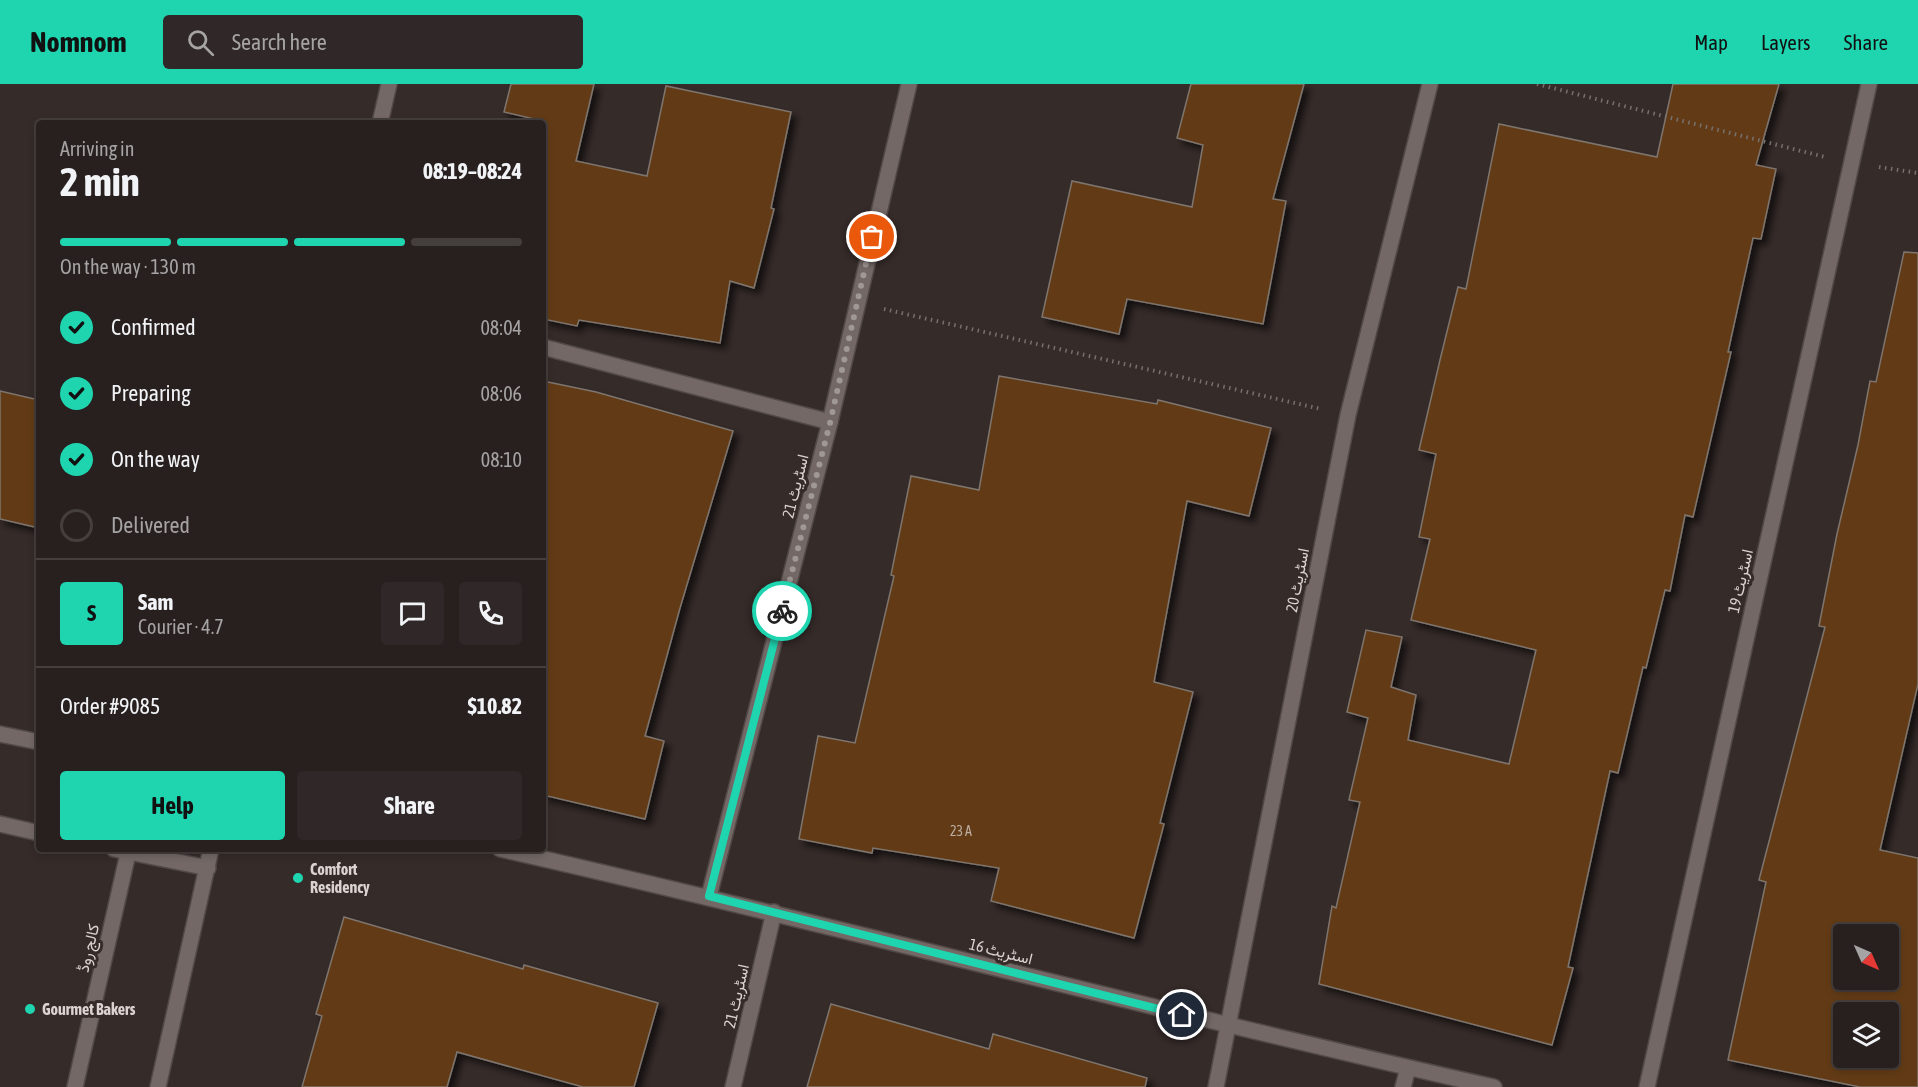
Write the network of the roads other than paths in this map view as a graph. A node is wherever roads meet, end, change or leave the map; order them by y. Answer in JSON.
{"nodes":[{"id":1,"x":389,"y":84,"type":"edge"},
{"id":2,"x":909,"y":84,"type":"edge"},
{"id":3,"x":1430,"y":84,"type":"edge"},
{"id":4,"x":1869,"y":84,"type":"edge"},
{"id":5,"x":381,"y":120,"type":"edge"},
{"id":6,"x":546,"y":348,"type":"edge"},
{"id":7,"x":830,"y":423,"type":"junction"},
{"id":8,"x":0,"y":734,"type":"edge"},
{"id":9,"x":36,"y":741,"type":"edge"},
{"id":10,"x":0,"y":824,"type":"edge"},
{"id":11,"x":36,"y":832,"type":"edge"},
{"id":12,"x":124,"y":852,"type":"edge"},
{"id":13,"x":133,"y":852,"type":"edge"},
{"id":14,"x":211,"y":852,"type":"edge"},
{"id":15,"x":513,"y":852,"type":"edge"},
{"id":16,"x":208,"y":868,"type":"junction"},
{"id":17,"x":709,"y":896,"type":"junction"},
{"id":18,"x":774,"y":912,"type":"junction"},
{"id":19,"x":1227,"y":1027,"type":"junction"},
{"id":20,"x":1408,"y":1068,"type":"junction"},
{"id":21,"x":75,"y":1087,"type":"edge"},
{"id":22,"x":158,"y":1087,"type":"edge"},
{"id":23,"x":733,"y":1087,"type":"edge"},
{"id":24,"x":1216,"y":1087,"type":"edge"},
{"id":25,"x":1403,"y":1087,"type":"edge"},
{"id":26,"x":1494,"y":1087,"type":"edge"},
{"id":27,"x":1647,"y":1087,"type":"edge"}],
"edges":[{"from":1,"to":5,"type":"street"},
{"from":2,"to":7,"type":"street","name":"اسٹریٹ 21"},
{"from":3,"to":19,"type":"street","name":"اسٹریٹ 20"},
{"from":4,"to":27,"type":"street","name":"اسٹریٹ 19"},
{"from":6,"to":7,"type":"street"},
{"from":7,"to":17,"type":"street","name":"اسٹریٹ 21"},
{"from":8,"to":9,"type":"street"},
{"from":10,"to":11,"type":"street"},
{"from":12,"to":21,"type":"street","name":"کالج روڈ"},
{"from":13,"to":16,"type":"street","name":"کالج روڈ"},
{"from":14,"to":16,"type":"street"},
{"from":15,"to":17,"type":"street","name":"اسٹریٹ 16"},
{"from":16,"to":22,"type":"street"},
{"from":17,"to":18,"type":"street","name":"اسٹریٹ 16"},
{"from":18,"to":19,"type":"street","name":"اسٹریٹ 16"},
{"from":18,"to":23,"type":"street","name":"اسٹریٹ 21"},
{"from":19,"to":20,"type":"street","name":"اسٹریٹ 16"},
{"from":19,"to":24,"type":"street","name":"اسٹریٹ 20"},
{"from":20,"to":25,"type":"street"},
{"from":20,"to":26,"type":"street","name":"اسٹریٹ 16"}]}
